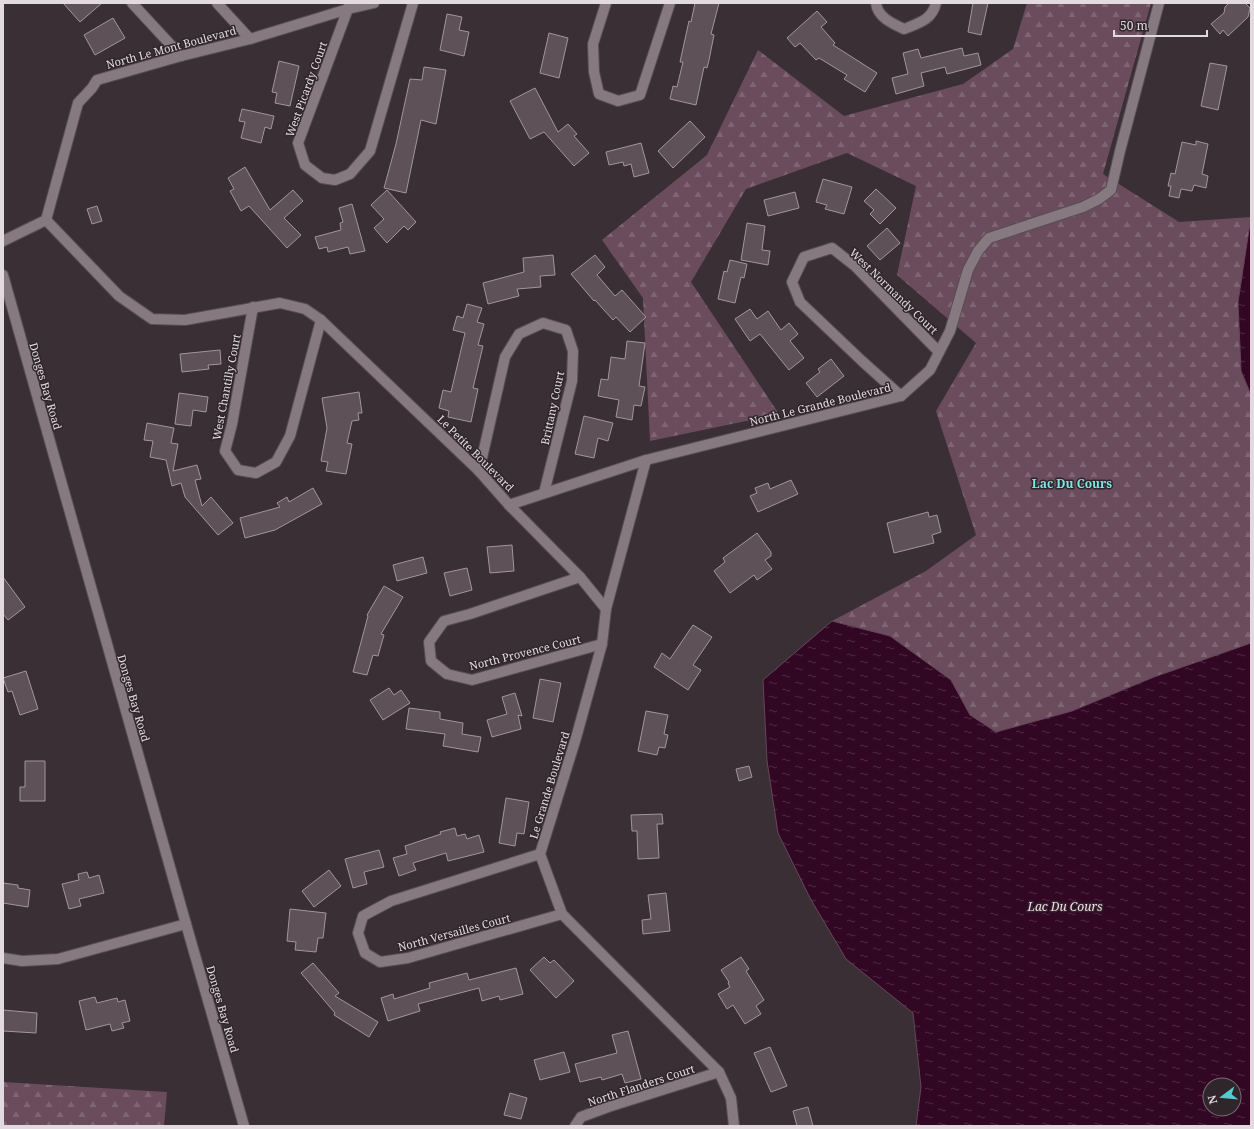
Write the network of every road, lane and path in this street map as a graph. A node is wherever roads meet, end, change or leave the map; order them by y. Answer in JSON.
{"nodes":[{"id":1,"x":132,"y":3,"type":"edge"},
{"id":2,"x":217,"y":3,"type":"edge"},
{"id":3,"x":374,"y":3,"type":"edge"},
{"id":4,"x":413,"y":3,"type":"edge"},
{"id":5,"x":606,"y":3,"type":"edge"},
{"id":6,"x":670,"y":3,"type":"edge"},
{"id":7,"x":876,"y":3,"type":"edge"},
{"id":8,"x":936,"y":3,"type":"edge"},
{"id":9,"x":1159,"y":3,"type":"edge"},
{"id":10,"x":349,"y":6,"type":"edge"},
{"id":11,"x":250,"y":39,"type":"junction"},
{"id":12,"x":181,"y":56,"type":"junction"},
{"id":13,"x":46,"y":220,"type":"junction"},
{"id":14,"x":3,"y":241,"type":"edge"},
{"id":15,"x":3,"y":275,"type":"edge"},
{"id":16,"x":253,"y":307,"type":"junction"},
{"id":17,"x":321,"y":320,"type":"junction"},
{"id":18,"x":939,"y":352,"type":"junction"},
{"id":19,"x":901,"y":396,"type":"junction"},
{"id":20,"x":646,"y":460,"type":"junction"},
{"id":21,"x":479,"y":471,"type":"junction"},
{"id":22,"x":544,"y":493,"type":"junction"},
{"id":23,"x":509,"y":505,"type":"junction"},
{"id":24,"x":580,"y":578,"type":"junction"},
{"id":25,"x":606,"y":609,"type":"junction"},
{"id":26,"x":602,"y":644,"type":"junction"},
{"id":27,"x":540,"y":854,"type":"junction"},
{"id":28,"x":562,"y":914,"type":"junction"},
{"id":29,"x":186,"y":924,"type":"junction"},
{"id":30,"x":3,"y":958,"type":"edge"},
{"id":31,"x":719,"y":1072,"type":"junction"},
{"id":32,"x":244,"y":1126,"type":"edge"},
{"id":33,"x":575,"y":1126,"type":"edge"},
{"id":34,"x":734,"y":1126,"type":"edge"}],
"edges":[{"from":1,"to":12,"type":"street"},
{"from":2,"to":11,"type":"street"},
{"from":3,"to":10,"type":"street","name":"North Le Mont Boulevard"},
{"from":4,"to":10,"type":"street","name":"West Picardy Court"},
{"from":5,"to":6,"type":"street"},
{"from":7,"to":8,"type":"street"},
{"from":9,"to":18,"type":"street","name":"North Le Grande Boulevard"},
{"from":10,"to":11,"type":"street","name":"North Le Mont Boulevard"},
{"from":11,"to":12,"type":"street","name":"North Le Mont Boulevard"},
{"from":12,"to":13,"type":"street","name":"North Le Mont Boulevard"},
{"from":13,"to":14,"type":"street"},
{"from":13,"to":16,"type":"street","name":"Le Petite Boulevard"},
{"from":15,"to":29,"type":"street","name":"Donges Bay Road"},
{"from":16,"to":17,"type":"street","name":"Le Petite Boulevard"},
{"from":16,"to":17,"type":"street","name":"West Chantilly Court"},
{"from":17,"to":21,"type":"street","name":"Le Petite Boulevard"},
{"from":18,"to":19,"type":"street","name":"North Le Grande Boulevard"},
{"from":18,"to":19,"type":"street","name":"West Normandy Court"},
{"from":19,"to":20,"type":"street","name":"North Le Grande Boulevard"},
{"from":20,"to":22,"type":"street","name":"North Le Grande Boulevard"},
{"from":20,"to":25,"type":"street","name":"Le Grande Boulevard"},
{"from":21,"to":22,"type":"street","name":"Brittany Court"},
{"from":21,"to":23,"type":"street","name":"Le Petite Boulevard"},
{"from":22,"to":23,"type":"street","name":"North Le Grande Boulevard"},
{"from":23,"to":24,"type":"street","name":"Le Petite Boulevard"},
{"from":24,"to":25,"type":"street","name":"Le Petite Boulevard"},
{"from":24,"to":26,"type":"street","name":"North Provence Court"},
{"from":25,"to":26,"type":"street","name":"Le Grande Boulevard"},
{"from":26,"to":27,"type":"street","name":"Le Grande Boulevard"},
{"from":27,"to":28,"type":"street","name":"Le Grande Boulevard"},
{"from":27,"to":28,"type":"street","name":"North Versailles Court"},
{"from":28,"to":31,"type":"street","name":"Le Grande Boulevard"},
{"from":29,"to":30,"type":"street"},
{"from":29,"to":32,"type":"street","name":"Donges Bay Road"},
{"from":31,"to":33,"type":"street","name":"North Flanders Court"},
{"from":31,"to":34,"type":"street","name":"Le Grande Boulevard"}]}
